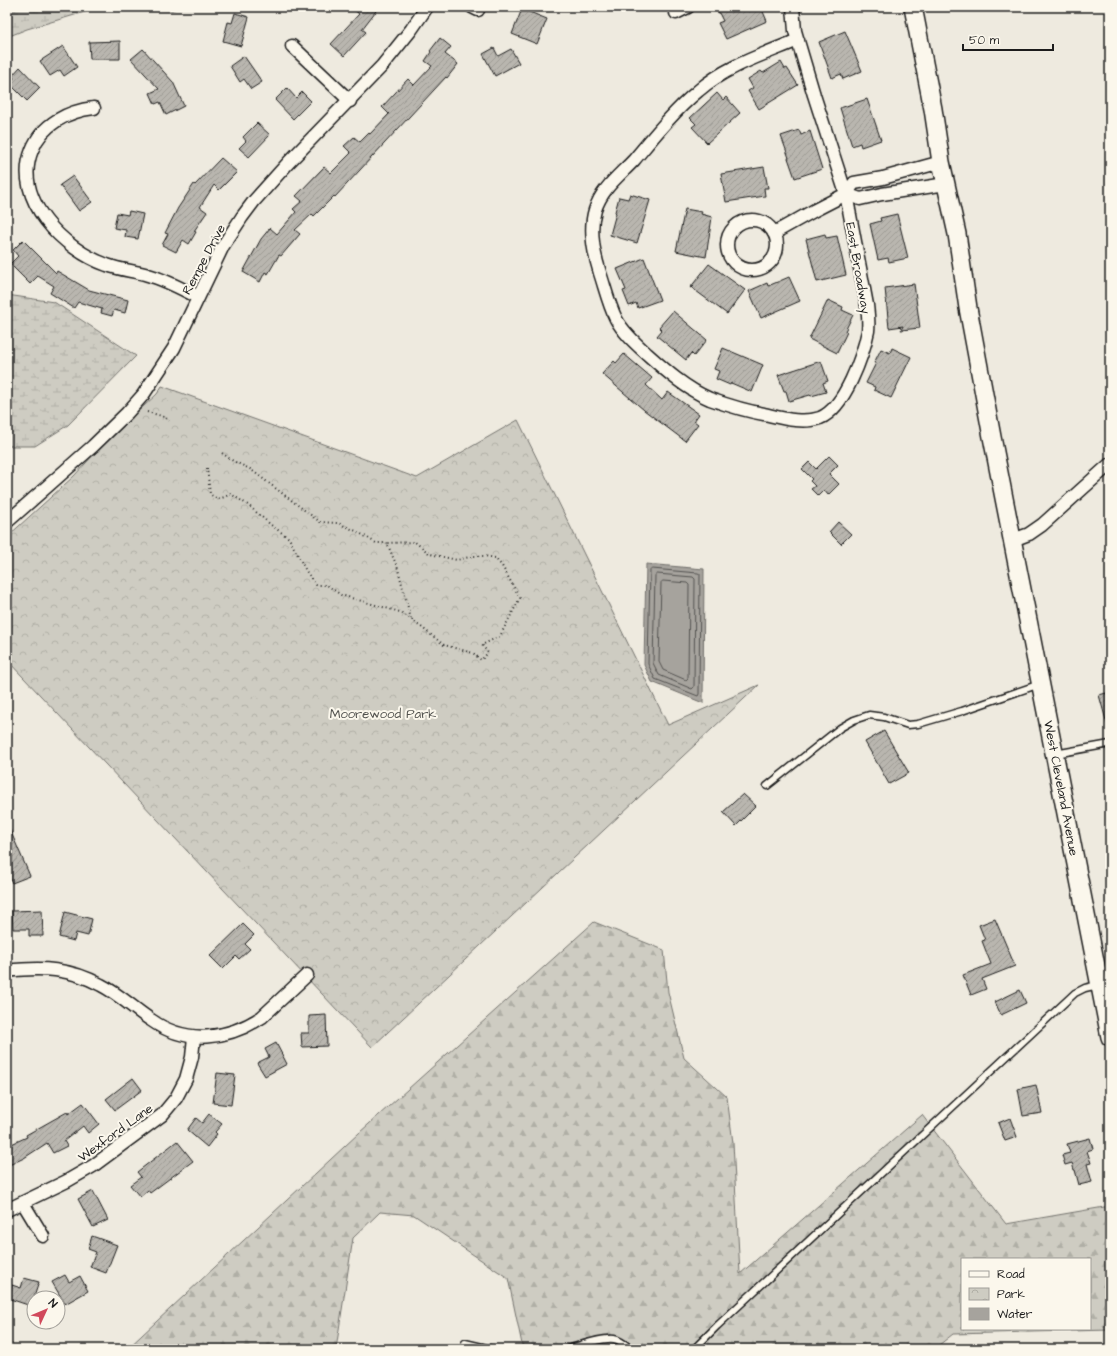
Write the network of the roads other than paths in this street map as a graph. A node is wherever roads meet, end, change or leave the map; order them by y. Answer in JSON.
{"nodes":[{"id":1,"x":427,"y":7,"type":"edge"},
{"id":2,"x":688,"y":7,"type":"edge"},
{"id":3,"x":793,"y":7,"type":"edge"},
{"id":4,"x":913,"y":7,"type":"edge"},
{"id":5,"x":676,"y":13,"type":"dead end"},
{"id":6,"x":798,"y":40,"type":"junction"},
{"id":7,"x":292,"y":46,"type":"dead end"},
{"id":8,"x":350,"y":101,"type":"junction"},
{"id":9,"x":94,"y":108,"type":"dead end"},
{"id":10,"x":941,"y":162,"type":"junction"},
{"id":11,"x":946,"y":184,"type":"junction"},
{"id":12,"x":846,"y":194,"type":"junction"},
{"id":13,"x":774,"y":233,"type":"junction"},
{"id":14,"x":198,"y":297,"type":"junction"},
{"id":15,"x":1110,"y":464,"type":"edge"},
{"id":16,"x":7,"y":522,"type":"edge"},
{"id":17,"x":1013,"y":540,"type":"junction"},
{"id":18,"x":1041,"y":683,"type":"junction"},
{"id":19,"x":1110,"y":744,"type":"edge"},
{"id":20,"x":1055,"y":754,"type":"junction"},
{"id":21,"x":767,"y":786,"type":"dead end"},
{"id":22,"x":7,"y":971,"type":"edge"},
{"id":23,"x":307,"y":975,"type":"dead end"},
{"id":24,"x":1100,"y":985,"type":"junction"},
{"id":25,"x":1110,"y":1036,"type":"edge"},
{"id":26,"x":194,"y":1038,"type":"junction"},
{"id":27,"x":23,"y":1203,"type":"junction"},
{"id":28,"x":7,"y":1210,"type":"edge"},
{"id":29,"x":43,"y":1236,"type":"dead end"},
{"id":30,"x":465,"y":1343,"type":"dead end"},
{"id":31,"x":491,"y":1349,"type":"edge"},
{"id":32,"x":567,"y":1349,"type":"edge"},
{"id":33,"x":630,"y":1349,"type":"edge"},
{"id":34,"x":694,"y":1349,"type":"edge"}],
"edges":[{"from":1,"to":8,"type":"street","name":"Rempe Drive"},
{"from":2,"to":5,"type":"street"},
{"from":3,"to":6,"type":"street","name":"East Broadway"},
{"from":4,"to":10,"type":"main road"},
{"from":6,"to":12,"type":"street","name":"East Broadway"},
{"from":6,"to":12,"type":"street","name":"East Broadway"},
{"from":7,"to":8,"type":"street"},
{"from":8,"to":14,"type":"street","name":"Rempe Drive"},
{"from":9,"to":14,"type":"street"},
{"from":10,"to":11,"type":"main road"},
{"from":10,"to":12,"type":"street"},
{"from":11,"to":12,"type":"street"},
{"from":11,"to":17,"type":"main road"},
{"from":12,"to":13,"type":"street"},
{"from":13,"to":13,"type":"street"},
{"from":14,"to":16,"type":"street","name":"Rempe Drive"},
{"from":15,"to":17,"type":"street"},
{"from":17,"to":18,"type":"main road","name":"West Cleveland Avenue"},
{"from":18,"to":20,"type":"main road","name":"West Cleveland Avenue"},
{"from":18,"to":21,"type":"lane"},
{"from":19,"to":20,"type":"lane"},
{"from":20,"to":24,"type":"main road","name":"West Cleveland Avenue"},
{"from":22,"to":26,"type":"street"},
{"from":23,"to":26,"type":"street"},
{"from":24,"to":25,"type":"main road","name":"West Cleveland Avenue"},
{"from":24,"to":34,"type":"lane"},
{"from":26,"to":27,"type":"street","name":"Wexford Lane"},
{"from":27,"to":28,"type":"street","name":"Wexford Lane"},
{"from":27,"to":29,"type":"street"},
{"from":30,"to":31,"type":"lane"},
{"from":32,"to":33,"type":"lane"}]}
